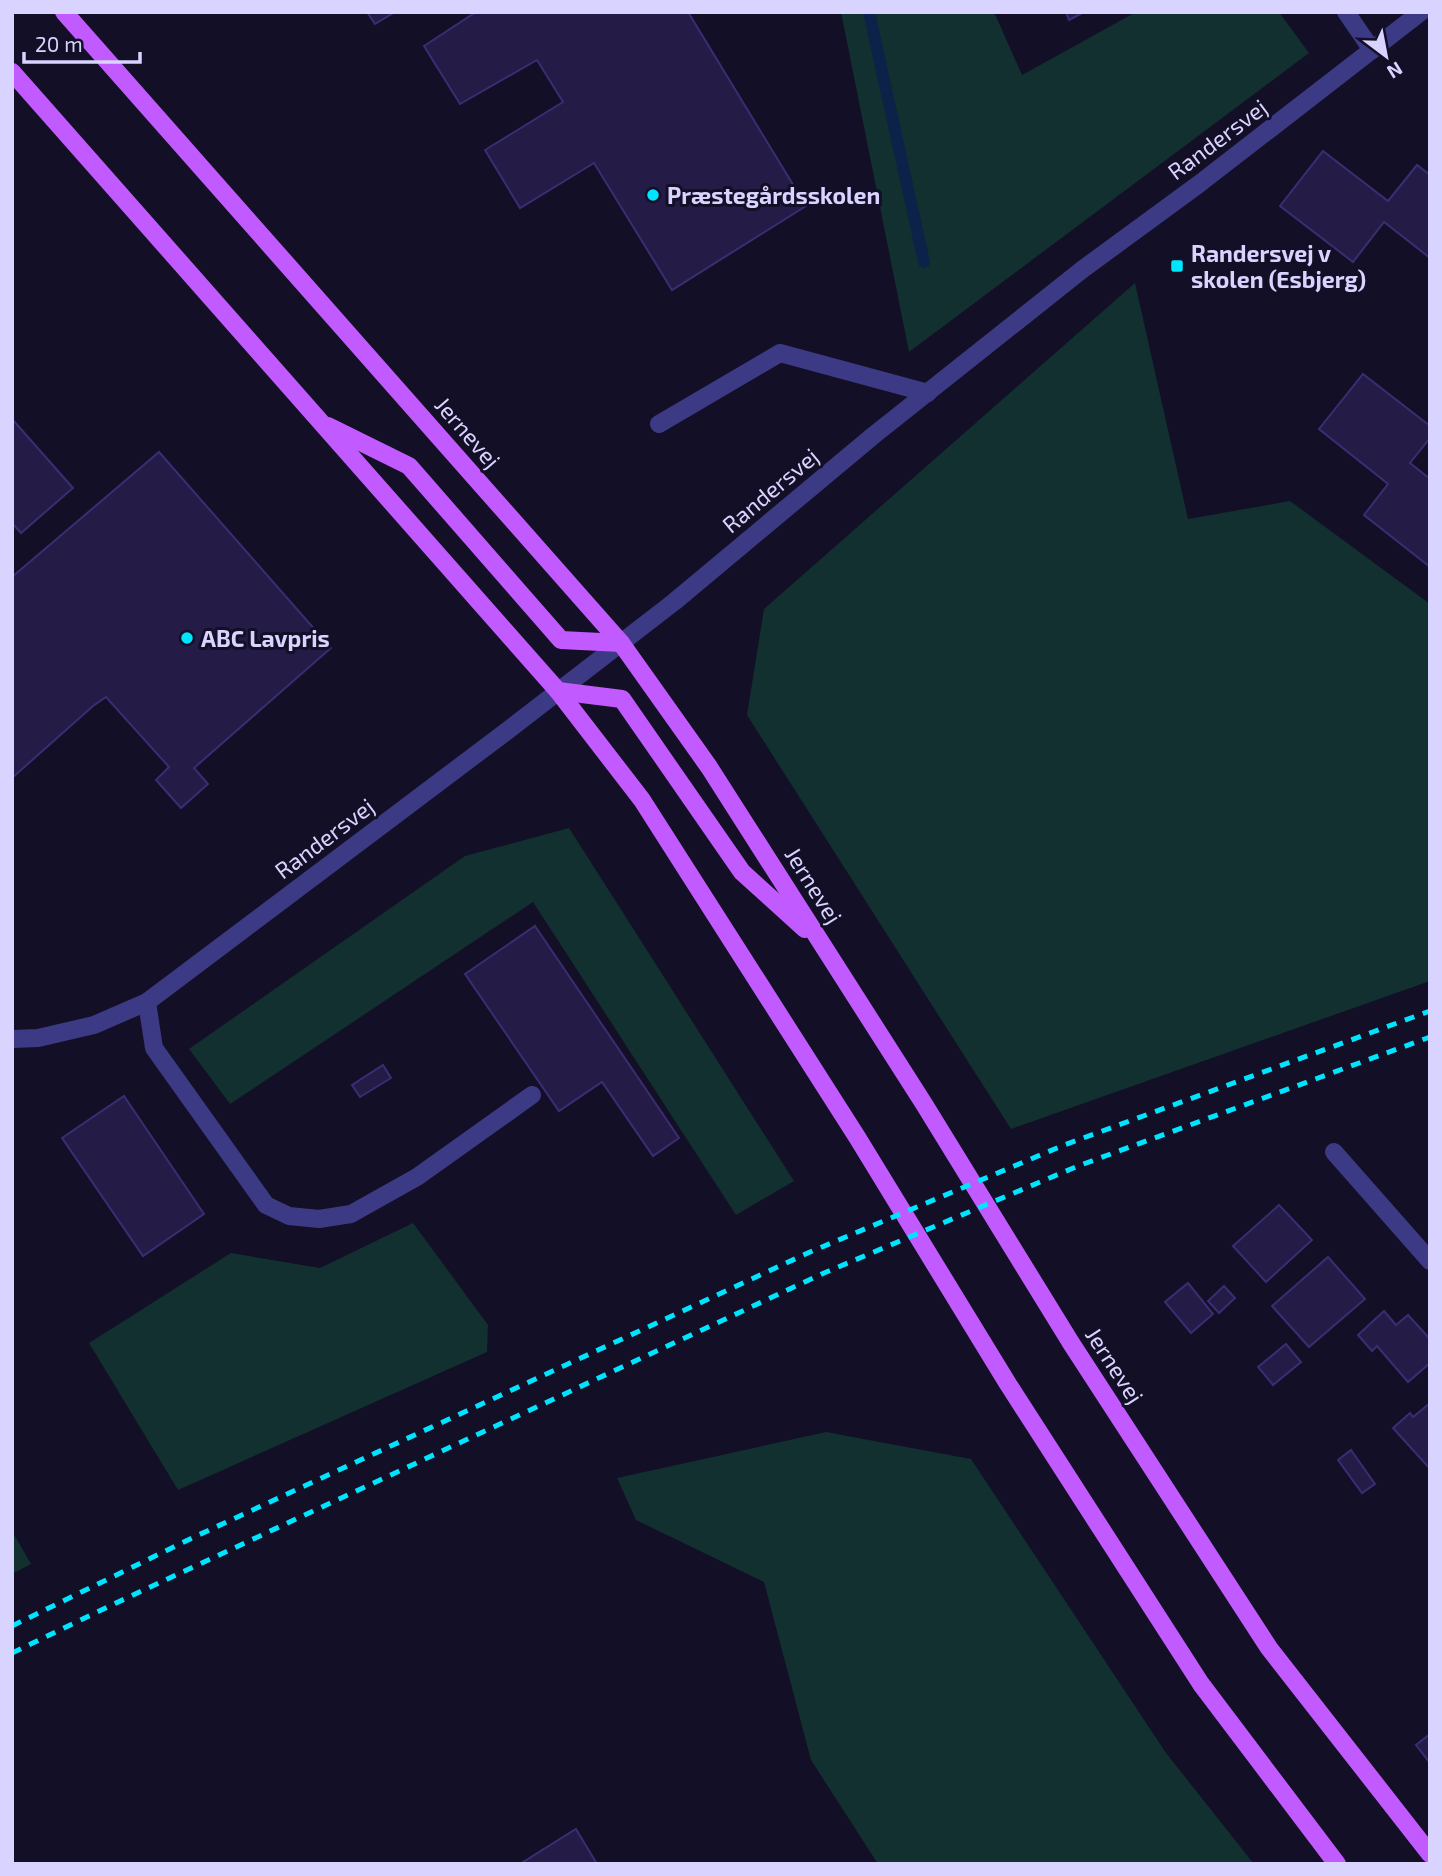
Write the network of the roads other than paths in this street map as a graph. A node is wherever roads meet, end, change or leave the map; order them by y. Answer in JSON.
{"nodes":[{"id":1,"x":64,"y":12,"type":"edge"},
{"id":2,"x":1346,"y":12,"type":"edge"},
{"id":3,"x":1421,"y":12,"type":"edge"},
{"id":4,"x":1372,"y":50,"type":"junction"},
{"id":5,"x":12,"y":72,"type":"edge"},
{"id":6,"x":928,"y":393,"type":"junction"},
{"id":7,"x":319,"y":421,"type":"junction"},
{"id":8,"x":659,"y":424,"type":"dead end"},
{"id":9,"x":621,"y":643,"type":"junction"},
{"id":10,"x":558,"y":691,"type":"junction"},
{"id":11,"x":823,"y":946,"type":"junction"},
{"id":12,"x":147,"y":1002,"type":"junction"},
{"id":13,"x":12,"y":1039,"type":"edge"},
{"id":14,"x":532,"y":1095,"type":"dead end"},
{"id":15,"x":1334,"y":1152,"type":"dead end"},
{"id":16,"x":1430,"y":1261,"type":"edge"},
{"id":17,"x":1430,"y":1854,"type":"edge"},
{"id":18,"x":1338,"y":1864,"type":"edge"}],
"edges":[{"from":1,"to":9,"type":"main road","name":"Jernevej"},
{"from":2,"to":4,"type":"street"},
{"from":3,"to":4,"type":"street","name":"Randersvej"},
{"from":4,"to":6,"type":"street","name":"Randersvej"},
{"from":5,"to":7,"type":"main road"},
{"from":6,"to":8,"type":"street"},
{"from":6,"to":9,"type":"street","name":"Randersvej"},
{"from":7,"to":9,"type":"main road"},
{"from":7,"to":10,"type":"main road"},
{"from":9,"to":10,"type":"street","name":"Randersvej"},
{"from":9,"to":11,"type":"main road","name":"Jernevej"},
{"from":10,"to":11,"type":"main road"},
{"from":10,"to":12,"type":"street","name":"Randersvej"},
{"from":10,"to":18,"type":"main road"},
{"from":11,"to":17,"type":"main road","name":"Jernevej"},
{"from":12,"to":13,"type":"street","name":"Randersvej"},
{"from":12,"to":14,"type":"street"},
{"from":15,"to":16,"type":"street"}]}
